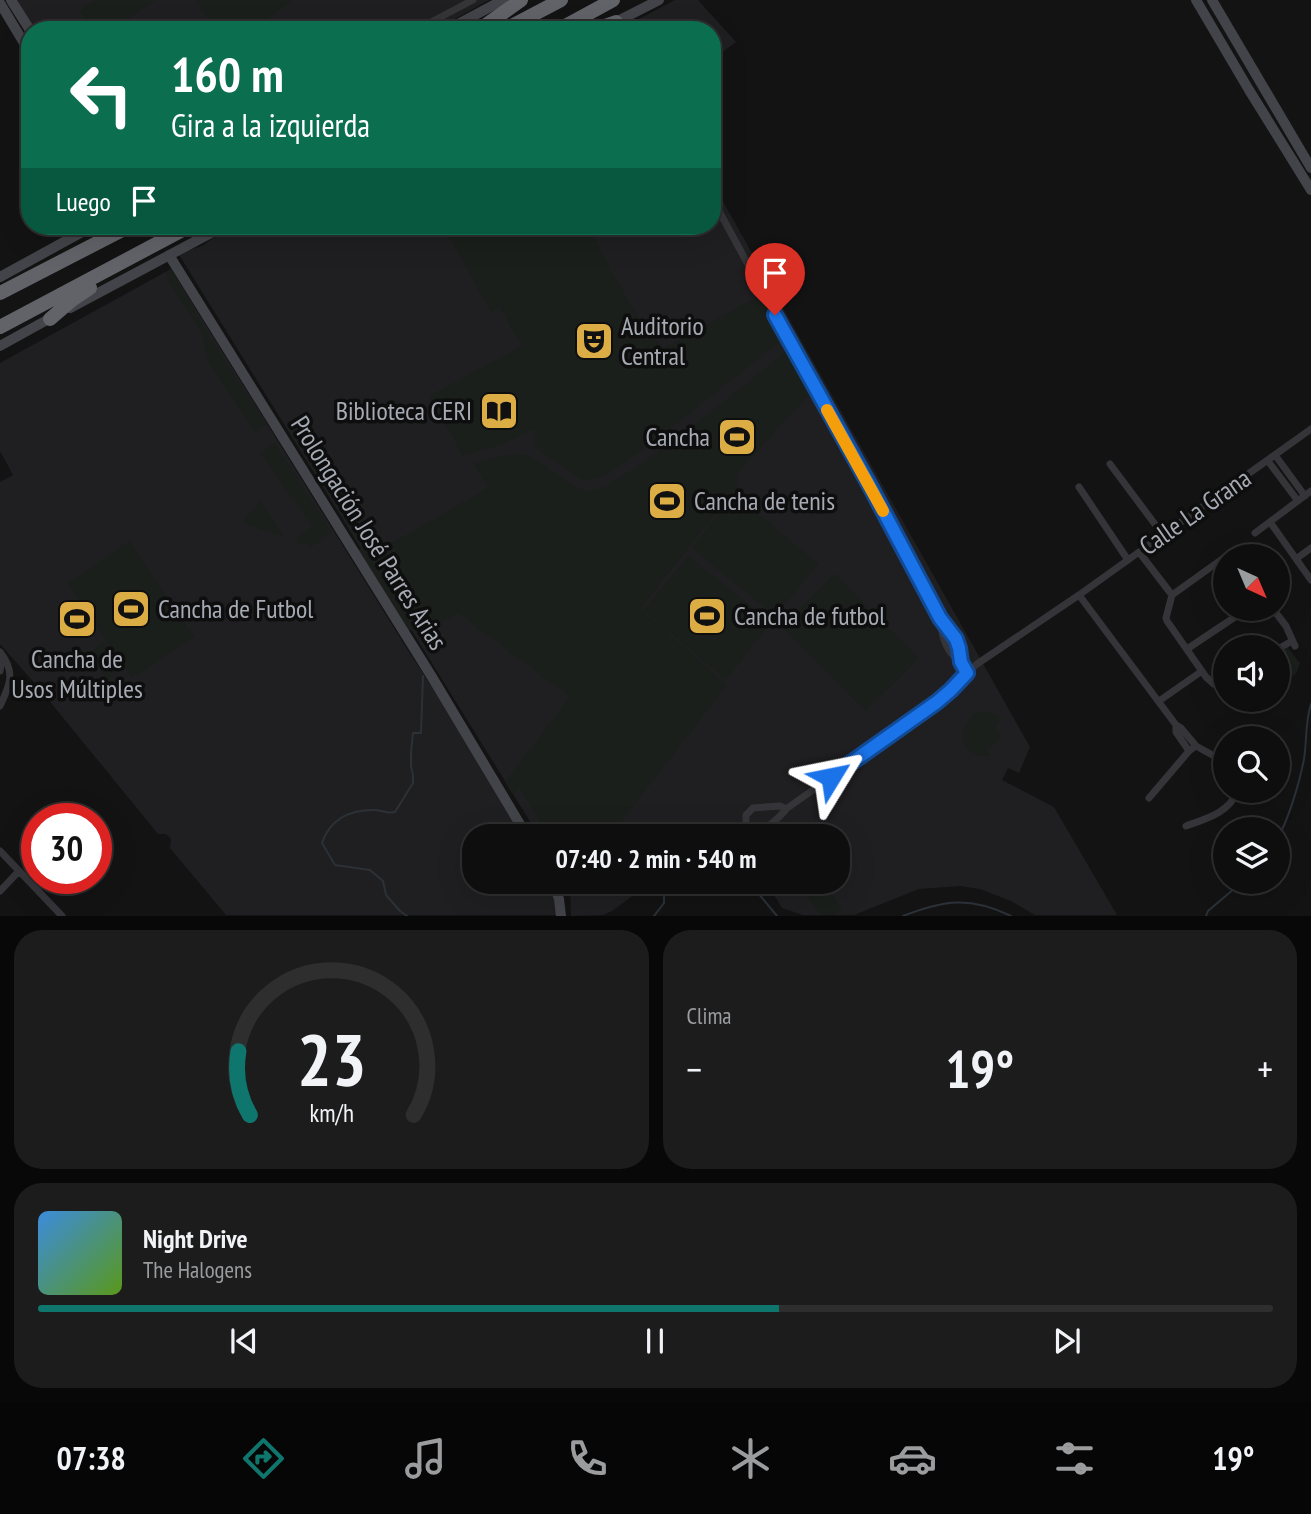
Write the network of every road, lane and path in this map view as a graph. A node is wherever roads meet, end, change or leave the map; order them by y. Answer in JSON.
{"nodes":[{"id":1,"x":11,"y":0,"type":"edge"},
{"id":2,"x":473,"y":0,"type":"edge"},
{"id":3,"x":503,"y":0,"type":"edge"},
{"id":4,"x":521,"y":0,"type":"edge"},
{"id":5,"x":561,"y":0,"type":"edge"},
{"id":6,"x":613,"y":0,"type":"edge"},
{"id":7,"x":659,"y":0,"type":"edge"},
{"id":8,"x":1196,"y":0,"type":"edge"},
{"id":9,"x":1212,"y":0,"type":"edge"},
{"id":10,"x":0,"y":3,"type":"edge"},
{"id":11,"x":24,"y":21,"type":"edge"},
{"id":12,"x":433,"y":21,"type":"edge"},
{"id":13,"x":464,"y":21,"type":"edge"},
{"id":14,"x":491,"y":21,"type":"edge"},
{"id":15,"x":521,"y":21,"type":"edge"},
{"id":16,"x":574,"y":21,"type":"edge"},
{"id":17,"x":626,"y":21,"type":"edge"},
{"id":18,"x":1224,"y":33,"type":"junction"},
{"id":19,"x":21,"y":38,"type":"edge"},
{"id":20,"x":1311,"y":168,"type":"edge"},
{"id":21,"x":1311,"y":190,"type":"edge"},
{"id":22,"x":721,"y":215,"type":"edge"},
{"id":23,"x":77,"y":235,"type":"edge"},
{"id":24,"x":113,"y":235,"type":"edge"},
{"id":25,"x":173,"y":235,"type":"edge"},
{"id":26,"x":187,"y":235,"type":"edge"},
{"id":27,"x":207,"y":235,"type":"edge"},
{"id":28,"x":169,"y":255,"type":"junction"},
{"id":29,"x":0,"y":277,"type":"edge"},
{"id":30,"x":0,"y":293,"type":"edge"},
{"id":31,"x":50,"y":319,"type":"junction"},
{"id":32,"x":0,"y":327,"type":"edge"},
{"id":33,"x":0,"y":346,"type":"edge"},
{"id":34,"x":1311,"y":429,"type":"edge"},
{"id":35,"x":1275,"y":455,"type":"junction"},
{"id":36,"x":1268,"y":461,"type":"junction"},
{"id":37,"x":1110,"y":464,"type":"dead end"},
{"id":38,"x":1079,"y":487,"type":"dead end"},
{"id":39,"x":1305,"y":496,"type":"edge"},
{"id":40,"x":1270,"y":522,"type":"junction"},
{"id":41,"x":1255,"y":533,"type":"dead end"},
{"id":42,"x":1163,"y":535,"type":"junction"},
{"id":43,"x":1311,"y":548,"type":"edge"},
{"id":44,"x":1139,"y":552,"type":"junction"},
{"id":45,"x":1128,"y":559,"type":"junction"},
{"id":46,"x":1296,"y":559,"type":"junction"},
{"id":47,"x":1213,"y":567,"type":"edge"},
{"id":48,"x":1311,"y":580,"type":"edge"},
{"id":49,"x":1172,"y":594,"type":"junction"},
{"id":50,"x":1079,"y":595,"type":"junction"},
{"id":51,"x":1229,"y":621,"type":"edge"},
{"id":52,"x":1282,"y":621,"type":"edge"},
{"id":53,"x":1290,"y":644,"type":"edge"},
{"id":54,"x":1187,"y":649,"type":"junction"},
{"id":55,"x":1,"y":653,"type":"edge"},
{"id":56,"x":0,"y":671,"type":"edge"},
{"id":57,"x":1202,"y":671,"type":"junction"},
{"id":58,"x":967,"y":673,"type":"junction"},
{"id":59,"x":1213,"y":683,"type":"edge"},
{"id":60,"x":1159,"y":701,"type":"junction"},
{"id":61,"x":0,"y":706,"type":"edge"},
{"id":62,"x":1192,"y":749,"type":"junction"},
{"id":63,"x":1213,"y":757,"type":"edge"},
{"id":64,"x":1149,"y":798,"type":"dead end"},
{"id":65,"x":1230,"y":803,"type":"edge"},
{"id":66,"x":786,"y":808,"type":"junction"},
{"id":67,"x":520,"y":824,"type":"edge"},
{"id":68,"x":1186,"y":826,"type":"dead end"},
{"id":69,"x":0,"y":851,"type":"edge"},
{"id":70,"x":19,"y":871,"type":"junction"},
{"id":71,"x":0,"y":891,"type":"edge"},
{"id":72,"x":557,"y":894,"type":"edge"},
{"id":73,"x":59,"y":914,"type":"edge"},
{"id":74,"x":561,"y":915,"type":"edge"}],
"edges":[{"from":1,"to":11,"type":"main road"},
{"from":2,"to":12,"type":"street"},
{"from":3,"to":13,"type":"main road"},
{"from":4,"to":14,"type":"highway"},
{"from":5,"to":15,"type":"highway"},
{"from":6,"to":16,"type":"highway"},
{"from":7,"to":17,"type":"main road"},
{"from":8,"to":18,"type":"main road"},
{"from":9,"to":18,"type":"main road"},
{"from":10,"to":19,"type":"main road"},
{"from":18,"to":20,"type":"main road"},
{"from":18,"to":21,"type":"main road"},
{"from":22,"to":58,"type":"street"},
{"from":23,"to":29,"type":"main road"},
{"from":24,"to":30,"type":"highway"},
{"from":25,"to":32,"type":"highway"},
{"from":26,"to":31,"type":"highway"},
{"from":27,"to":28,"type":"main road"},
{"from":28,"to":31,"type":"main road"},
{"from":28,"to":67,"type":"main road","name":"Prolongación José Parres Arias"},
{"from":31,"to":33,"type":"main road"},
{"from":34,"to":35,"type":"street","name":"Calle La Grana"},
{"from":35,"to":36,"type":"street","name":"Calle La Grana"},
{"from":35,"to":39,"type":"street"},
{"from":36,"to":39,"type":"street"},
{"from":36,"to":42,"type":"street","name":"Calle La Grana"},
{"from":37,"to":42,"type":"street"},
{"from":38,"to":45,"type":"street"},
{"from":39,"to":40,"type":"street"},
{"from":40,"to":41,"type":"street"},
{"from":40,"to":46,"type":"street"},
{"from":42,"to":44,"type":"street","name":"Calle La Grana"},
{"from":43,"to":46,"type":"street"},
{"from":44,"to":45,"type":"street","name":"Calle La Grana"},
{"from":44,"to":49,"type":"street"},
{"from":45,"to":50,"type":"street","name":"Calle La Grana"},
{"from":46,"to":48,"type":"street"},
{"from":47,"to":49,"type":"street"},
{"from":49,"to":54,"type":"street"},
{"from":50,"to":58,"type":"street","name":"Calle La Grana"},
{"from":50,"to":60,"type":"street"},
{"from":51,"to":54,"type":"street"},
{"from":52,"to":53,"type":"street"},
{"from":54,"to":57,"type":"street"},
{"from":55,"to":56,"type":"street"},
{"from":55,"to":61,"type":"street"},
{"from":57,"to":59,"type":"street"},
{"from":57,"to":60,"type":"street"},
{"from":58,"to":66,"type":"street","name":"Calle La Grana"},
{"from":60,"to":62,"type":"street"},
{"from":62,"to":63,"type":"street"},
{"from":62,"to":64,"type":"street"},
{"from":65,"to":68,"type":"street"},
{"from":66,"to":66,"type":"street","name":"Calle La Grana"},
{"from":69,"to":70,"type":"street"},
{"from":70,"to":71,"type":"street"},
{"from":70,"to":73,"type":"street"},
{"from":72,"to":74,"type":"main road"}]}
